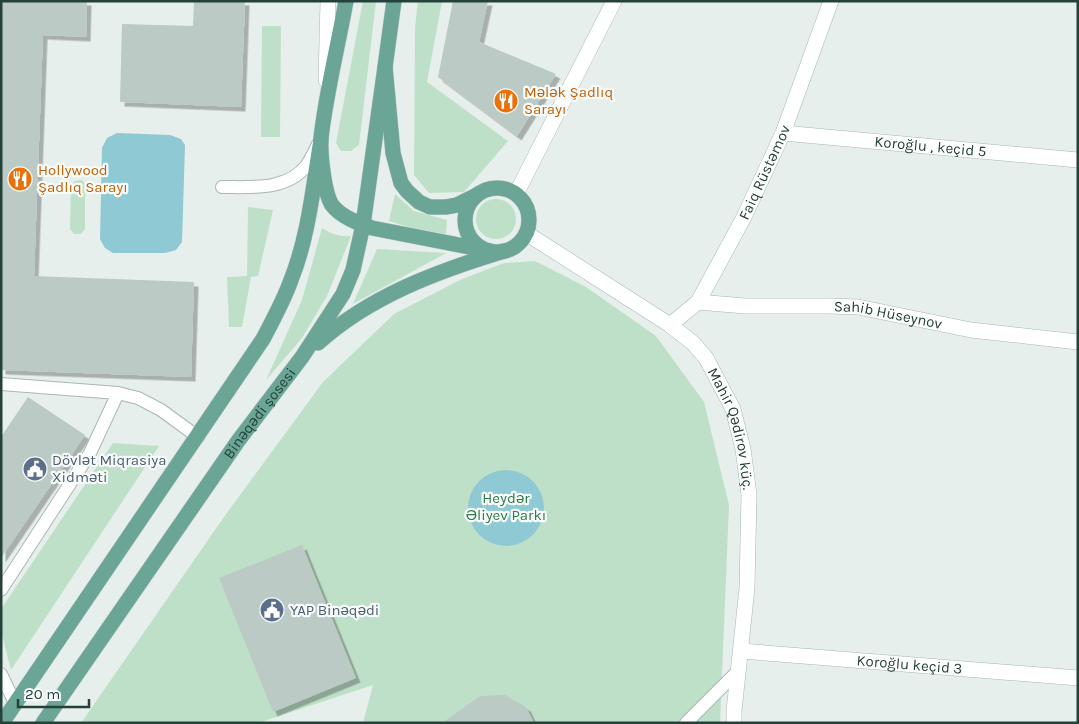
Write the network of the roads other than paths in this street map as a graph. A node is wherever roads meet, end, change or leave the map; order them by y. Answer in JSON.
{"nodes":[{"id":1,"x":328,"y":1,"type":"edge"},
{"id":2,"x":346,"y":1,"type":"edge"},
{"id":3,"x":394,"y":1,"type":"edge"},
{"id":4,"x":614,"y":1,"type":"edge"},
{"id":5,"x":831,"y":1,"type":"edge"},
{"id":6,"x":385,"y":67,"type":"junction"},
{"id":7,"x":326,"y":113,"type":"junction"},
{"id":8,"x":783,"y":133,"type":"junction"},
{"id":9,"x":321,"y":140,"type":"junction"},
{"id":10,"x":1078,"y":160,"type":"edge"},
{"id":11,"x":222,"y":187,"type":"dead end"},
{"id":12,"x":516,"y":194,"type":"junction"},
{"id":13,"x":476,"y":195,"type":"junction"},
{"id":14,"x":363,"y":225,"type":"junction"},
{"id":15,"x":526,"y":233,"type":"junction"},
{"id":16,"x":497,"y":251,"type":"junction"},
{"id":17,"x":698,"y":302,"type":"junction"},
{"id":18,"x":670,"y":325,"type":"junction"},
{"id":19,"x":1078,"y":342,"type":"edge"},
{"id":20,"x":302,"y":357,"type":"junction"},
{"id":21,"x":1,"y":384,"type":"edge"},
{"id":22,"x":118,"y":393,"type":"junction"},
{"id":23,"x":198,"y":436,"type":"junction"},
{"id":24,"x":1,"y":590,"type":"edge"},
{"id":25,"x":741,"y":651,"type":"junction"},
{"id":26,"x":738,"y":671,"type":"junction"},
{"id":27,"x":1,"y":674,"type":"edge"},
{"id":28,"x":1078,"y":678,"type":"edge"},
{"id":29,"x":15,"y":703,"type":"junction"},
{"id":30,"x":2,"y":723,"type":"edge"},
{"id":31,"x":43,"y":723,"type":"edge"},
{"id":32,"x":686,"y":723,"type":"edge"},
{"id":33,"x":734,"y":723,"type":"edge"}],
"edges":[{"from":1,"to":7,"type":"street"},
{"from":2,"to":7,"type":"main road"},
{"from":3,"to":6,"type":"main road"},
{"from":4,"to":12,"type":"street"},
{"from":5,"to":8,"type":"street","name":"Faiq Rüstəmov"},
{"from":6,"to":13,"type":"main road"},
{"from":6,"to":14,"type":"main road","name":"Binəqədi şosesi"},
{"from":7,"to":9,"type":"main road"},
{"from":8,"to":10,"type":"street","name":"Koroğlu , keçid 5"},
{"from":8,"to":17,"type":"street","name":"Faiq Rüstəmov"},
{"from":9,"to":11,"type":"lane"},
{"from":9,"to":14,"type":"main road"},
{"from":9,"to":23,"type":"main road"},
{"from":12,"to":13,"type":"main road"},
{"from":12,"to":15,"type":"main road"},
{"from":13,"to":16,"type":"main road"},
{"from":14,"to":16,"type":"main road"},
{"from":14,"to":20,"type":"main road","name":"Binəqədi şosesi"},
{"from":15,"to":16,"type":"main road"},
{"from":15,"to":18,"type":"street","name":"Mahir Qədirov küç."},
{"from":16,"to":20,"type":"main road"},
{"from":17,"to":18,"type":"street","name":"Faiq Rüstəmov"},
{"from":17,"to":19,"type":"street","name":"Sahib Hüseynov"},
{"from":18,"to":25,"type":"street","name":"Mahir Qədirov küç."},
{"from":20,"to":31,"type":"main road","name":"Binəqədi şosesi"},
{"from":21,"to":22,"type":"lane"},
{"from":22,"to":23,"type":"lane"},
{"from":22,"to":24,"type":"lane"},
{"from":23,"to":29,"type":"main road"},
{"from":25,"to":26,"type":"street","name":"Mahir Qədirov küç."},
{"from":25,"to":28,"type":"street","name":"Koroğlu keçid 3"},
{"from":26,"to":32,"type":"lane"},
{"from":26,"to":33,"type":"street","name":"Mahir Qədirov küç."},
{"from":27,"to":29,"type":"lane"},
{"from":29,"to":30,"type":"main road"}]}
